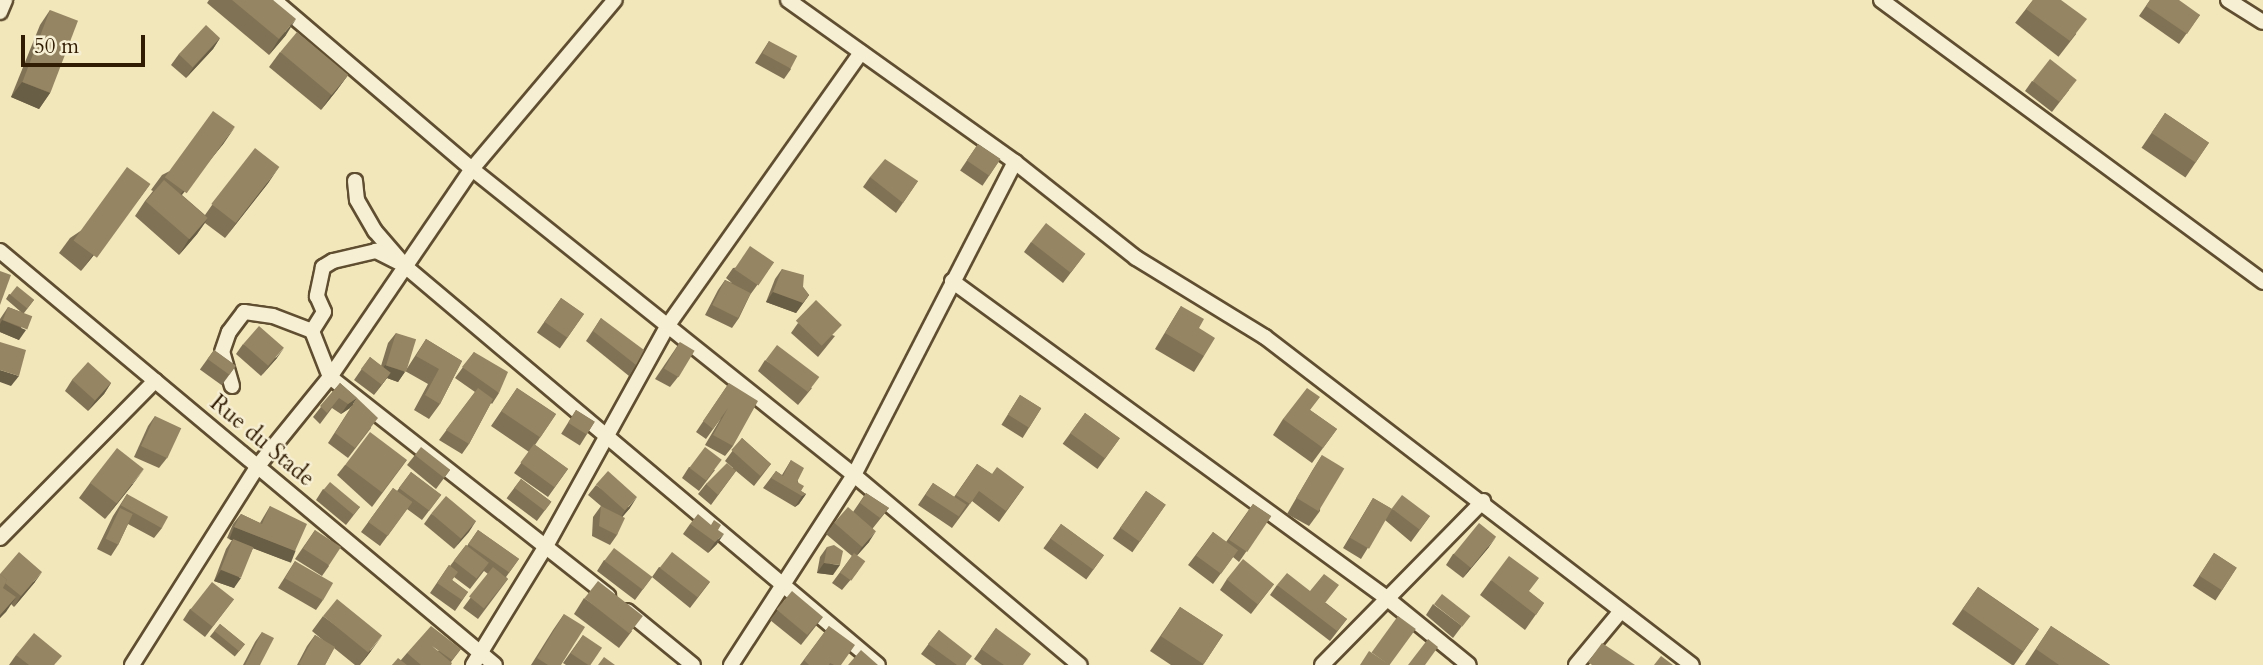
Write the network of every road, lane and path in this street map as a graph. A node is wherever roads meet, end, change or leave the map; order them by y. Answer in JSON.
{"nodes":[{"id":1,"x":5,"y":0,"type":"edge"},
{"id":2,"x":274,"y":0,"type":"edge"},
{"id":3,"x":615,"y":0,"type":"edge"},
{"id":4,"x":788,"y":0,"type":"edge"},
{"id":5,"x":1881,"y":0,"type":"edge"},
{"id":6,"x":2228,"y":0,"type":"edge"},
{"id":7,"x":0,"y":12,"type":"edge"},
{"id":8,"x":2263,"y":22,"type":"edge"},
{"id":9,"x":861,"y":52,"type":"junction"},
{"id":10,"x":1015,"y":162,"type":"junction"},
{"id":11,"x":472,"y":169,"type":"junction"},
{"id":12,"x":355,"y":181,"type":"dead end"},
{"id":13,"x":0,"y":251,"type":"edge"},
{"id":14,"x":406,"y":267,"type":"junction"},
{"id":15,"x":952,"y":281,"type":"junction"},
{"id":16,"x":2263,"y":282,"type":"edge"},
{"id":17,"x":668,"y":326,"type":"junction"},
{"id":18,"x":312,"y":331,"type":"junction"},
{"id":19,"x":330,"y":377,"type":"junction"},
{"id":20,"x":155,"y":381,"type":"junction"},
{"id":21,"x":232,"y":386,"type":"dead end"},
{"id":22,"x":608,"y":434,"type":"junction"},
{"id":23,"x":257,"y":467,"type":"junction"},
{"id":24,"x":854,"y":475,"type":"junction"},
{"id":25,"x":1483,"y":501,"type":"junction"},
{"id":26,"x":0,"y":538,"type":"edge"},
{"id":27,"x":546,"y":546,"type":"junction"},
{"id":28,"x":782,"y":584,"type":"junction"},
{"id":29,"x":1384,"y":596,"type":"junction"},
{"id":30,"x":1620,"y":611,"type":"junction"},
{"id":31,"x":477,"y":659,"type":"edge"},
{"id":32,"x":132,"y":665,"type":"edge"},
{"id":33,"x":495,"y":665,"type":"edge"},
{"id":34,"x":694,"y":665,"type":"edge"},
{"id":35,"x":731,"y":665,"type":"edge"},
{"id":36,"x":878,"y":665,"type":"edge"},
{"id":37,"x":1080,"y":665,"type":"edge"},
{"id":38,"x":1322,"y":665,"type":"edge"},
{"id":39,"x":1469,"y":665,"type":"edge"},
{"id":40,"x":1576,"y":665,"type":"edge"},
{"id":41,"x":1692,"y":665,"type":"edge"}],
"edges":[{"from":1,"to":7,"type":"street"},
{"from":2,"to":11,"type":"street"},
{"from":3,"to":11,"type":"street"},
{"from":4,"to":9,"type":"street"},
{"from":5,"to":16,"type":"street"},
{"from":6,"to":8,"type":"street"},
{"from":9,"to":10,"type":"street"},
{"from":9,"to":17,"type":"street"},
{"from":10,"to":15,"type":"street"},
{"from":10,"to":25,"type":"street"},
{"from":11,"to":14,"type":"street"},
{"from":11,"to":17,"type":"street"},
{"from":12,"to":14,"type":"street"},
{"from":13,"to":20,"type":"street","name":"Rue du Stade"},
{"from":14,"to":18,"type":"street"},
{"from":14,"to":19,"type":"street"},
{"from":14,"to":22,"type":"street"},
{"from":15,"to":24,"type":"street"},
{"from":15,"to":29,"type":"street"},
{"from":17,"to":22,"type":"street"},
{"from":17,"to":24,"type":"street"},
{"from":18,"to":19,"type":"street"},
{"from":18,"to":21,"type":"street"},
{"from":19,"to":23,"type":"street"},
{"from":19,"to":27,"type":"street"},
{"from":20,"to":23,"type":"street","name":"Rue du Stade"},
{"from":20,"to":26,"type":"street"},
{"from":22,"to":27,"type":"street"},
{"from":22,"to":28,"type":"street"},
{"from":23,"to":31,"type":"street","name":"Rue du Stade"},
{"from":23,"to":32,"type":"street"},
{"from":24,"to":28,"type":"street"},
{"from":24,"to":37,"type":"street"},
{"from":25,"to":29,"type":"street"},
{"from":25,"to":30,"type":"street"},
{"from":27,"to":31,"type":"street"},
{"from":27,"to":34,"type":"street"},
{"from":28,"to":35,"type":"street"},
{"from":28,"to":36,"type":"street"},
{"from":29,"to":38,"type":"street"},
{"from":29,"to":39,"type":"street"},
{"from":30,"to":40,"type":"street"},
{"from":30,"to":41,"type":"street"},
{"from":31,"to":33,"type":"street","name":"Rue du Stade"}]}
